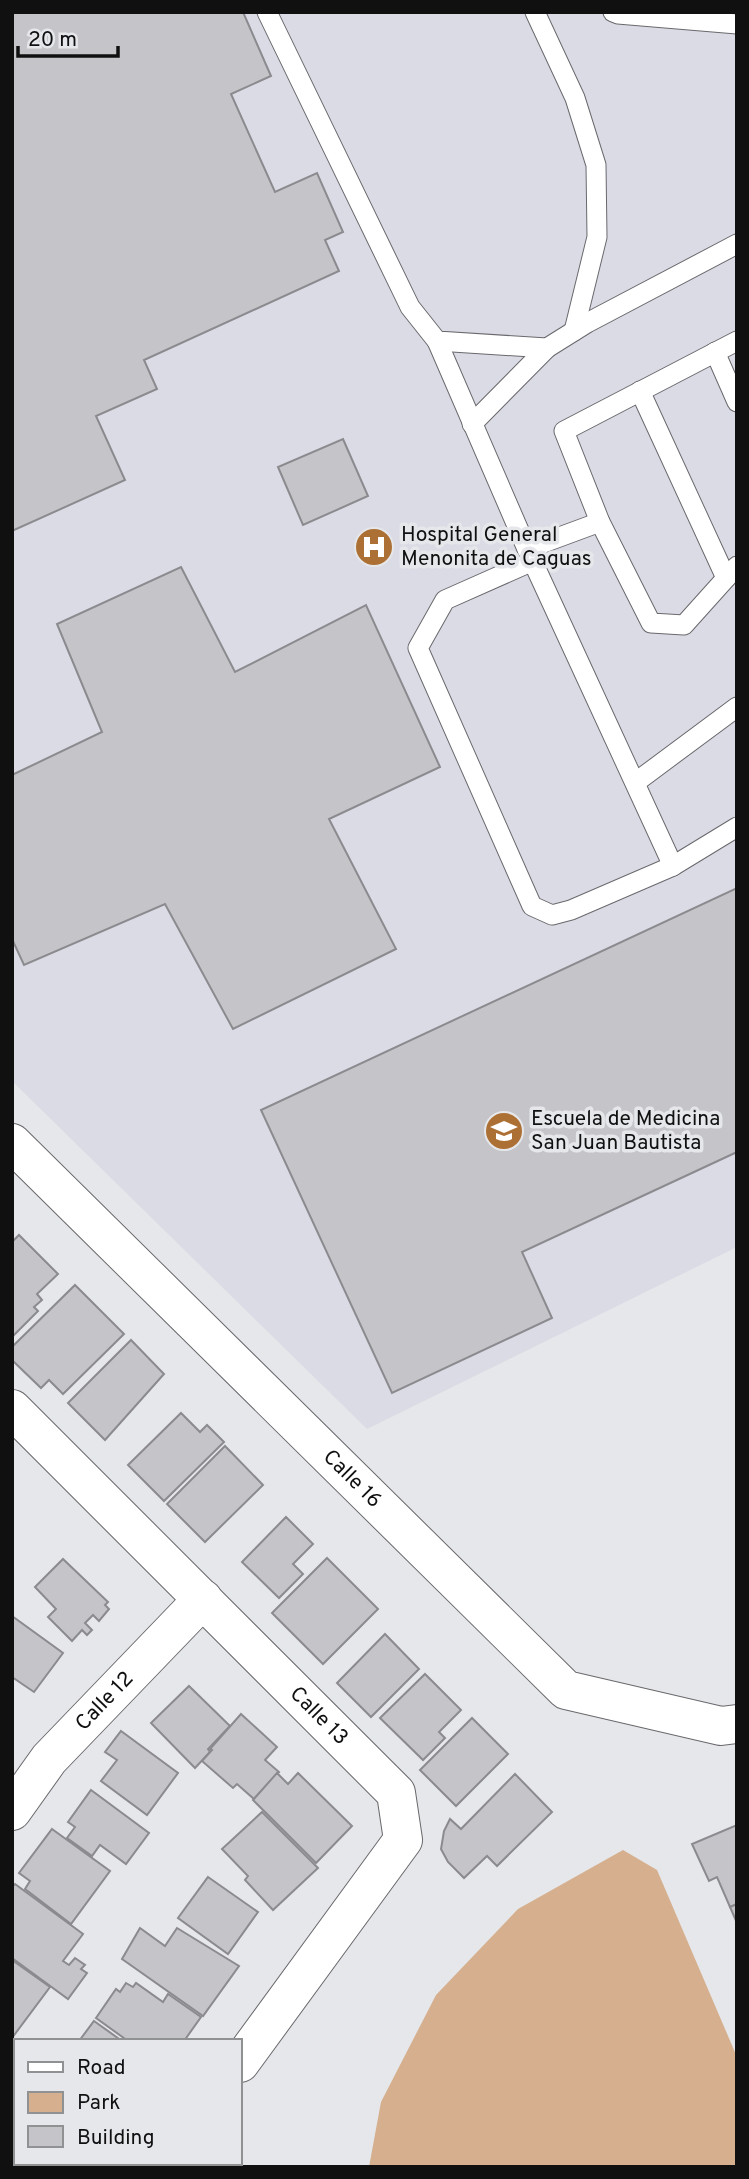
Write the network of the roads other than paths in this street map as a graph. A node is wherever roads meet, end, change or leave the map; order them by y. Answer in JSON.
{"nodes":[{"id":1,"x":267,"y":12,"type":"edge"},
{"id":2,"x":535,"y":12,"type":"edge"},
{"id":3,"x":613,"y":12,"type":"edge"},
{"id":4,"x":730,"y":12,"type":"edge"},
{"id":5,"x":737,"y":22,"type":"edge"},
{"id":6,"x":737,"y":244,"type":"edge"},
{"id":7,"x":574,"y":331,"type":"junction"},
{"id":8,"x":437,"y":341,"type":"junction"},
{"id":9,"x":737,"y":341,"type":"edge"},
{"id":10,"x":547,"y":348,"type":"junction"},
{"id":11,"x":715,"y":352,"type":"junction"},
{"id":12,"x":640,"y":391,"type":"junction"},
{"id":13,"x":737,"y":402,"type":"edge"},
{"id":14,"x":472,"y":424,"type":"junction"},
{"id":15,"x":600,"y":522,"type":"junction"},
{"id":16,"x":530,"y":555,"type":"junction"},
{"id":17,"x":732,"y":572,"type":"edge"},
{"id":18,"x":737,"y":707,"type":"edge"},
{"id":19,"x":636,"y":782,"type":"junction"},
{"id":20,"x":737,"y":827,"type":"edge"},
{"id":21,"x":673,"y":866,"type":"junction"},
{"id":22,"x":12,"y":1143,"type":"edge"},
{"id":23,"x":12,"y":1409,"type":"edge"},
{"id":24,"x":203,"y":1599,"type":"junction"},
{"id":25,"x":737,"y":1724,"type":"edge"},
{"id":26,"x":12,"y":1811,"type":"edge"},
{"id":27,"x":242,"y":2060,"type":"edge"}],
"edges":[{"from":1,"to":8,"type":"lane"},
{"from":2,"to":7,"type":"lane"},
{"from":3,"to":5,"type":"lane"},
{"from":4,"to":5,"type":"lane"},
{"from":6,"to":7,"type":"lane"},
{"from":7,"to":10,"type":"lane"},
{"from":8,"to":10,"type":"lane"},
{"from":8,"to":14,"type":"lane"},
{"from":9,"to":11,"type":"lane"},
{"from":10,"to":14,"type":"lane"},
{"from":11,"to":12,"type":"lane"},
{"from":11,"to":13,"type":"lane"},
{"from":12,"to":15,"type":"lane"},
{"from":12,"to":17,"type":"lane"},
{"from":14,"to":16,"type":"lane"},
{"from":15,"to":16,"type":"lane"},
{"from":15,"to":17,"type":"lane"},
{"from":16,"to":19,"type":"lane"},
{"from":16,"to":21,"type":"lane"},
{"from":18,"to":19,"type":"lane"},
{"from":19,"to":21,"type":"lane"},
{"from":20,"to":21,"type":"lane"},
{"from":22,"to":25,"type":"street","name":"Calle 16"},
{"from":23,"to":24,"type":"street","name":"Calle 13"},
{"from":24,"to":26,"type":"street","name":"Calle 12"},
{"from":24,"to":27,"type":"street","name":"Calle 13"}]}
